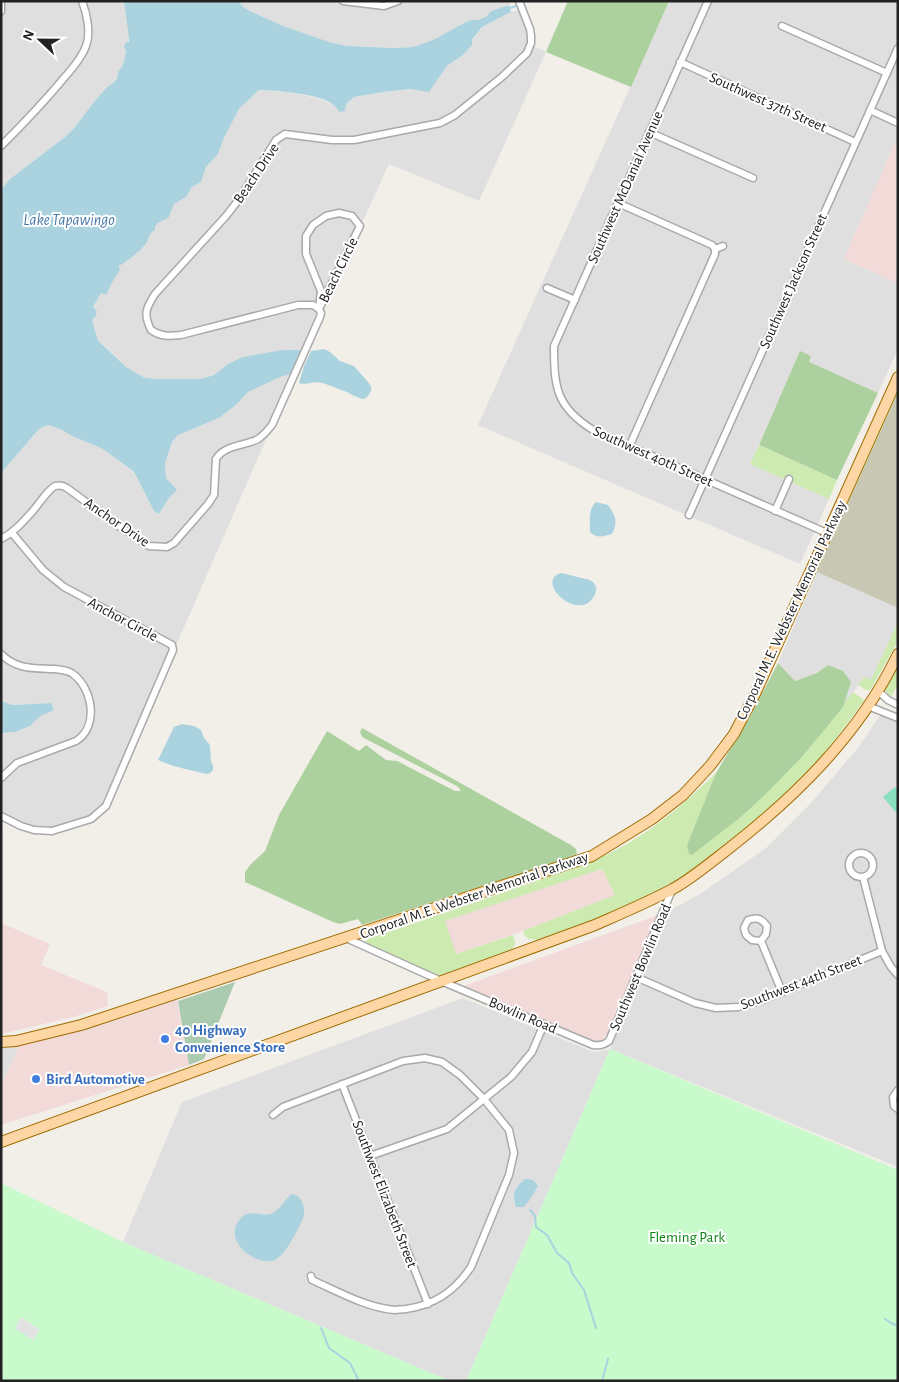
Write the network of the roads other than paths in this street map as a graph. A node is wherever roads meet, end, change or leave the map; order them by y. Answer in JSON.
{"nodes":[{"id":1,"x":82,"y":1,"type":"edge"},
{"id":2,"x":343,"y":1,"type":"edge"},
{"id":3,"x":398,"y":1,"type":"edge"},
{"id":4,"x":519,"y":1,"type":"edge"},
{"id":5,"x":708,"y":1,"type":"edge"},
{"id":6,"x":1,"y":3,"type":"edge"},
{"id":7,"x":1,"y":11,"type":"edge"},
{"id":8,"x":782,"y":26,"type":"dead end"},
{"id":9,"x":898,"y":48,"type":"edge"},
{"id":10,"x":680,"y":62,"type":"junction"},
{"id":11,"x":886,"y":73,"type":"junction"},
{"id":12,"x":870,"y":110,"type":"junction"},
{"id":13,"x":898,"y":123,"type":"edge"},
{"id":14,"x":649,"y":132,"type":"junction"},
{"id":15,"x":855,"y":142,"type":"junction"},
{"id":16,"x":1,"y":146,"type":"edge"},
{"id":17,"x":753,"y":178,"type":"dead end"},
{"id":18,"x":618,"y":203,"type":"junction"},
{"id":19,"x":723,"y":246,"type":"dead end"},
{"id":20,"x":715,"y":249,"type":"junction"},
{"id":21,"x":547,"y":288,"type":"dead end"},
{"id":22,"x":575,"y":300,"type":"junction"},
{"id":23,"x":319,"y":309,"type":"junction"},
{"id":24,"x":554,"y":376,"type":"joint"},
{"id":25,"x":898,"y":377,"type":"edge"},
{"id":26,"x":628,"y":447,"type":"junction"},
{"id":27,"x":704,"y":480,"type":"junction"},
{"id":28,"x":788,"y":480,"type":"dead end"},
{"id":29,"x":775,"y":510,"type":"junction"},
{"id":30,"x":688,"y":515,"type":"dead end"},
{"id":31,"x":12,"y":533,"type":"junction"},
{"id":32,"x":827,"y":533,"type":"junction"},
{"id":33,"x":1,"y":540,"type":"edge"},
{"id":34,"x":1,"y":654,"type":"edge"},
{"id":35,"x":898,"y":654,"type":"edge"},
{"id":36,"x":878,"y":690,"type":"junction"},
{"id":37,"x":898,"y":705,"type":"edge"},
{"id":38,"x":868,"y":706,"type":"junction"},
{"id":39,"x":898,"y":718,"type":"edge"},
{"id":40,"x":1,"y":778,"type":"edge"},
{"id":41,"x":1,"y":816,"type":"edge"},
{"id":42,"x":864,"y":877,"type":"dead end"},
{"id":43,"x":672,"y":890,"type":"junction"},
{"id":44,"x":346,"y":938,"type":"junction"},
{"id":45,"x":761,"y":941,"type":"dead end"},
{"id":46,"x":882,"y":951,"type":"junction"},
{"id":47,"x":898,"y":975,"type":"edge"},
{"id":48,"x":636,"y":977,"type":"junction"},
{"id":49,"x":441,"y":981,"type":"junction"},
{"id":50,"x":782,"y":992,"type":"junction"},
{"id":51,"x":544,"y":1024,"type":"junction"},
{"id":52,"x":1,"y":1042,"type":"edge"},
{"id":53,"x":605,"y":1044,"type":"joint"},
{"id":54,"x":342,"y":1084,"type":"junction"},
{"id":55,"x":898,"y":1090,"type":"edge"},
{"id":56,"x":484,"y":1099,"type":"junction"},
{"id":57,"x":898,"y":1108,"type":"edge"},
{"id":58,"x":273,"y":1115,"type":"dead end"},
{"id":59,"x":1,"y":1142,"type":"edge"},
{"id":60,"x":370,"y":1156,"type":"junction"},
{"id":61,"x":311,"y":1276,"type":"dead end"},
{"id":62,"x":428,"y":1304,"type":"junction"}],
"edges":[{"from":1,"to":16,"type":"street"},
{"from":2,"to":3,"type":"street"},
{"from":4,"to":23,"type":"street","name":"Beach Drive"},
{"from":5,"to":10,"type":"street","name":"Southwest McDanial Avenue"},
{"from":6,"to":7,"type":"street"},
{"from":8,"to":11,"type":"street"},
{"from":9,"to":11,"type":"street","name":"Southwest Jackson Street"},
{"from":10,"to":14,"type":"street","name":"Southwest McDanial Avenue"},
{"from":10,"to":15,"type":"street","name":"Southwest 37th Street"},
{"from":11,"to":12,"type":"street","name":"Southwest Jackson Street"},
{"from":12,"to":13,"type":"street"},
{"from":12,"to":15,"type":"street","name":"Southwest Jackson Street"},
{"from":14,"to":17,"type":"street"},
{"from":14,"to":18,"type":"street","name":"Southwest McDanial Avenue"},
{"from":15,"to":27,"type":"street","name":"Southwest Jackson Street"},
{"from":18,"to":20,"type":"street"},
{"from":18,"to":22,"type":"street","name":"Southwest McDanial Avenue"},
{"from":19,"to":20,"type":"street"},
{"from":20,"to":26,"type":"street"},
{"from":21,"to":22,"type":"street"},
{"from":22,"to":24,"type":"street","name":"Southwest McDanial Avenue"},
{"from":23,"to":23,"type":"street","name":"Beach Circle"},
{"from":23,"to":31,"type":"street","name":"Anchor Drive"},
{"from":24,"to":26,"type":"street","name":"Southwest 40th Street"},
{"from":25,"to":32,"type":"main road","name":"Corporal M.E. Webster Memorial Parkway"},
{"from":26,"to":27,"type":"street","name":"Southwest 40th Street"},
{"from":27,"to":29,"type":"street","name":"Southwest 40th Street"},
{"from":27,"to":30,"type":"street","name":"Southwest Jackson Street"},
{"from":28,"to":29,"type":"street"},
{"from":29,"to":32,"type":"street","name":"Southwest 40th Street"},
{"from":31,"to":33,"type":"street","name":"Anchor Drive"},
{"from":31,"to":41,"type":"street","name":"Anchor Circle"},
{"from":32,"to":44,"type":"main road","name":"Corporal M.E. Webster Memorial Parkway"},
{"from":34,"to":40,"type":"street"},
{"from":35,"to":36,"type":"main road"},
{"from":36,"to":37,"type":"street"},
{"from":36,"to":38,"type":"main road"},
{"from":38,"to":39,"type":"street"},
{"from":38,"to":43,"type":"main road"},
{"from":42,"to":46,"type":"street"},
{"from":43,"to":48,"type":"street","name":"Southwest Bowlin Road"},
{"from":43,"to":49,"type":"main road"},
{"from":44,"to":49,"type":"street","name":"Bowlin Road"},
{"from":44,"to":52,"type":"main road","name":"Corporal M.E. Webster Memorial Parkway"},
{"from":45,"to":50,"type":"street"},
{"from":46,"to":47,"type":"street"},
{"from":46,"to":50,"type":"street","name":"Southwest 44th Street"},
{"from":48,"to":50,"type":"street","name":"Southwest 44th Street"},
{"from":48,"to":53,"type":"street","name":"Southwest Bowlin Road"},
{"from":49,"to":51,"type":"street","name":"Bowlin Road"},
{"from":49,"to":59,"type":"main road"},
{"from":51,"to":53,"type":"street","name":"Bowlin Road"},
{"from":51,"to":56,"type":"street"},
{"from":54,"to":56,"type":"street"},
{"from":54,"to":58,"type":"street"},
{"from":54,"to":60,"type":"street","name":"Southwest Elizabeth Street"},
{"from":55,"to":57,"type":"street"},
{"from":56,"to":60,"type":"street"},
{"from":56,"to":62,"type":"street"},
{"from":60,"to":62,"type":"street","name":"Southwest Elizabeth Street"},
{"from":61,"to":62,"type":"street"}]}
